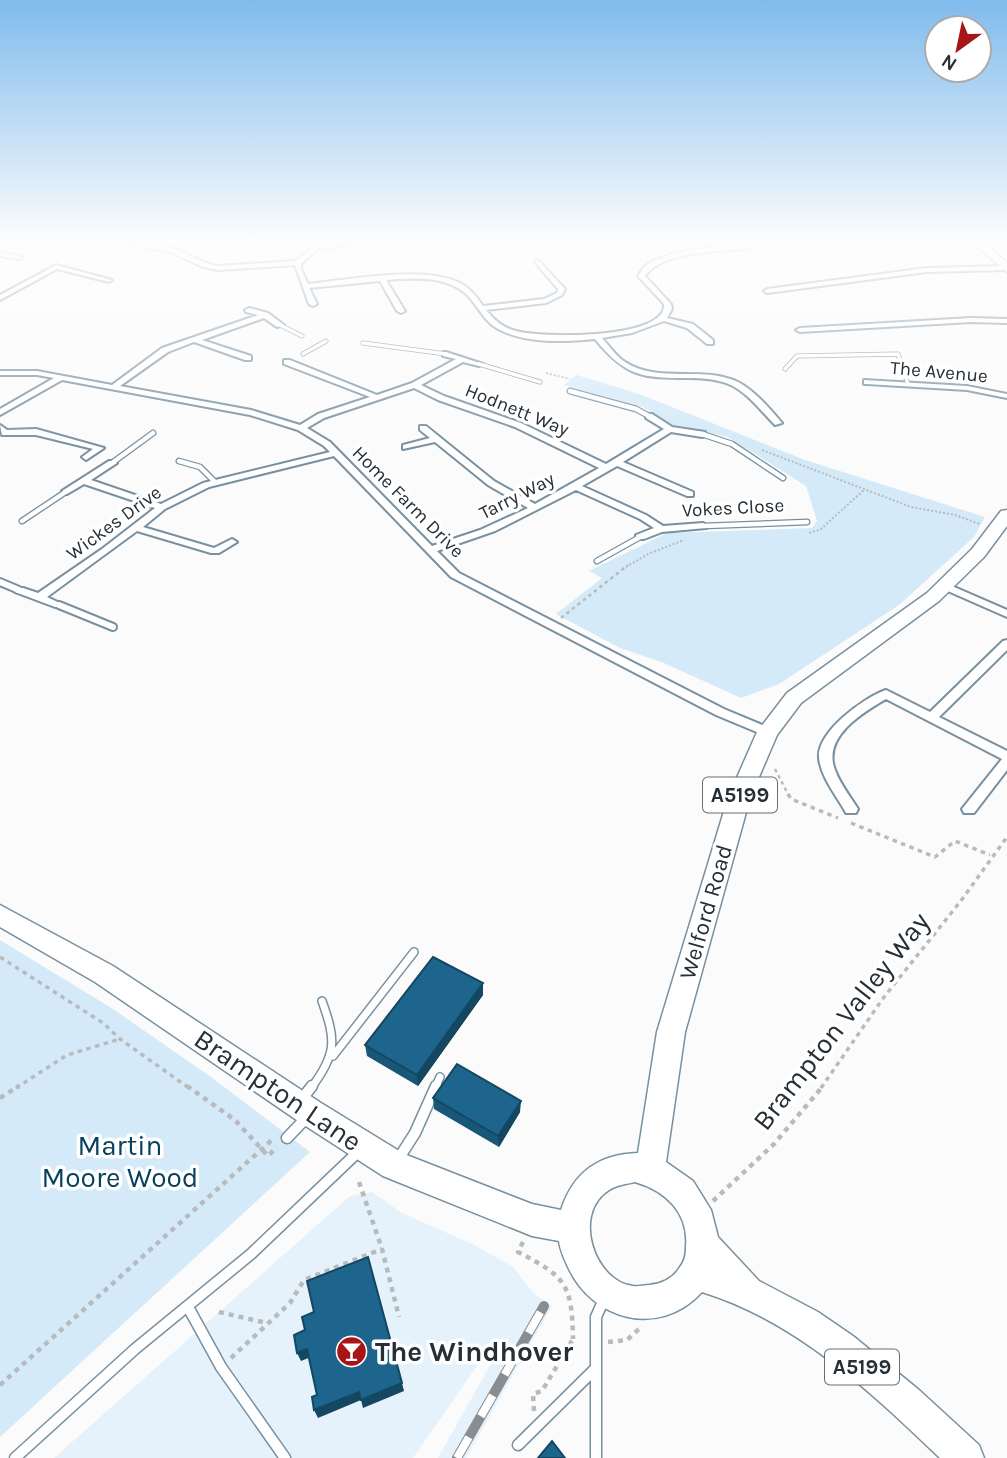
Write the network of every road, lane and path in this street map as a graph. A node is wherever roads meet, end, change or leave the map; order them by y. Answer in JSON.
{"nodes":[{"id":1,"x":252,"y":311,"type":"edge"},
{"id":2,"x":486,"y":311,"type":"edge"},
{"id":3,"x":667,"y":311,"type":"edge"},
{"id":4,"x":265,"y":315,"type":"junction"},
{"id":5,"x":663,"y":319,"type":"junction"},
{"id":6,"x":1007,"y":321,"type":"edge"},
{"id":7,"x":280,"y":325,"type":"joint"},
{"id":8,"x":800,"y":330,"type":"dead end"},
{"id":9,"x":596,"y":335,"type":"junction"},
{"id":10,"x":302,"y":336,"type":"dead end"},
{"id":11,"x":195,"y":340,"type":"junction"},
{"id":12,"x":326,"y":341,"type":"dead end"},
{"id":13,"x":709,"y":342,"type":"dead end"},
{"id":14,"x":363,"y":343,"type":"dead end"},
{"id":15,"x":303,"y":354,"type":"joint"},
{"id":16,"x":446,"y":354,"type":"joint"},
{"id":17,"x":248,"y":358,"type":"dead end"},
{"id":18,"x":462,"y":359,"type":"junction"},
{"id":19,"x":479,"y":364,"type":"joint"},
{"id":20,"x":785,"y":369,"type":"dead end"},
{"id":21,"x":0,"y":373,"type":"edge"},
{"id":22,"x":62,"y":377,"type":"junction"},
{"id":23,"x":540,"y":382,"type":"dead end"},
{"id":24,"x":867,"y":382,"type":"dead end"},
{"id":25,"x":415,"y":384,"type":"junction"},
{"id":26,"x":908,"y":384,"type":"junction"},
{"id":27,"x":114,"y":387,"type":"junction"},
{"id":28,"x":570,"y":391,"type":"dead end"},
{"id":29,"x":374,"y":396,"type":"junction"},
{"id":30,"x":1007,"y":396,"type":"edge"},
{"id":31,"x":0,"y":412,"type":"edge"},
{"id":32,"x":649,"y":416,"type":"joint"},
{"id":33,"x":778,"y":423,"type":"dead end"},
{"id":34,"x":0,"y":428,"type":"edge"},
{"id":35,"x":301,"y":428,"type":"junction"},
{"id":36,"x":423,"y":428,"type":"dead end"},
{"id":37,"x":670,"y":429,"type":"junction"},
{"id":38,"x":153,"y":433,"type":"dead end"},
{"id":39,"x":702,"y":434,"type":"joint"},
{"id":40,"x":436,"y":439,"type":"junction"},
{"id":41,"x":406,"y":447,"type":"dead end"},
{"id":42,"x":335,"y":453,"type":"junction"},
{"id":43,"x":86,"y":457,"type":"dead end"},
{"id":44,"x":179,"y":461,"type":"dead end"},
{"id":45,"x":616,"y":462,"type":"junction"},
{"id":46,"x":112,"y":463,"type":"joint"},
{"id":47,"x":606,"y":468,"type":"junction"},
{"id":48,"x":783,"y":478,"type":"dead end"},
{"id":49,"x":84,"y":481,"type":"junction"},
{"id":50,"x":215,"y":482,"type":"junction"},
{"id":51,"x":575,"y":486,"type":"junction"},
{"id":52,"x":865,"y":489,"type":"dead end"},
{"id":53,"x":67,"y":491,"type":"joint"},
{"id":54,"x":690,"y":494,"type":"dead end"},
{"id":55,"x":162,"y":507,"type":"junction"},
{"id":56,"x":535,"y":508,"type":"junction"},
{"id":57,"x":1007,"y":515,"type":"edge"},
{"id":58,"x":22,"y":521,"type":"dead end"},
{"id":59,"x":807,"y":522,"type":"dead end"},
{"id":60,"x":703,"y":526,"type":"joint"},
{"id":61,"x":136,"y":528,"type":"junction"},
{"id":62,"x":661,"y":529,"type":"junction"},
{"id":63,"x":799,"y":533,"type":"dead end"},
{"id":64,"x":640,"y":537,"type":"joint"},
{"id":65,"x":687,"y":539,"type":"dead end"},
{"id":66,"x":232,"y":542,"type":"dead end"},
{"id":67,"x":429,"y":550,"type":"junction"},
{"id":68,"x":597,"y":561,"type":"dead end"},
{"id":69,"x":0,"y":582,"type":"edge"},
{"id":70,"x":945,"y":586,"type":"junction"},
{"id":71,"x":19,"y":590,"type":"joint"},
{"id":72,"x":40,"y":597,"type":"junction"},
{"id":73,"x":59,"y":605,"type":"joint"},
{"id":74,"x":1007,"y":614,"type":"edge"},
{"id":75,"x":551,"y":626,"type":"junction"},
{"id":76,"x":113,"y":627,"type":"dead end"},
{"id":77,"x":1007,"y":643,"type":"edge"},
{"id":78,"x":931,"y":718,"type":"junction"},
{"id":79,"x":768,"y":732,"type":"junction"},
{"id":80,"x":1007,"y":759,"type":"edge"},
{"id":81,"x":775,"y":769,"type":"dead end"},
{"id":82,"x":852,"y":809,"type":"dead end"},
{"id":83,"x":969,"y":809,"type":"dead end"},
{"id":84,"x":839,"y":818,"type":"dead end"},
{"id":85,"x":851,"y":823,"type":"dead end"},
{"id":86,"x":1007,"y":837,"type":"edge"},
{"id":87,"x":992,"y":855,"type":"junction"},
{"id":88,"x":0,"y":915,"type":"edge"},
{"id":89,"x":414,"y":952,"type":"dead end"},
{"id":90,"x":0,"y":957,"type":"edge"},
{"id":91,"x":322,"y":1000,"type":"dead end"},
{"id":92,"x":120,"y":1039,"type":"junction"},
{"id":93,"x":333,"y":1056,"type":"junction"},
{"id":94,"x":440,"y":1077,"type":"dead end"},
{"id":95,"x":0,"y":1098,"type":"edge"},
{"id":96,"x":304,"y":1109,"type":"junction"},
{"id":97,"x":284,"y":1135,"type":"junction"},
{"id":98,"x":363,"y":1147,"type":"junction"},
{"id":99,"x":263,"y":1150,"type":"junction"},
{"id":100,"x":394,"y":1165,"type":"junction"},
{"id":101,"x":650,"y":1169,"type":"junction"},
{"id":102,"x":359,"y":1182,"type":"dead end"},
{"id":103,"x":709,"y":1204,"type":"dead end"},
{"id":104,"x":573,"y":1228,"type":"junction"},
{"id":105,"x":703,"y":1244,"type":"junction"},
{"id":106,"x":382,"y":1249,"type":"junction"},
{"id":107,"x":518,"y":1252,"type":"dead end"},
{"id":108,"x":695,"y":1274,"type":"junction"},
{"id":109,"x":747,"y":1290,"type":"junction"},
{"id":110,"x":608,"y":1292,"type":"junction"},
{"id":111,"x":188,"y":1307,"type":"junction"},
{"id":112,"x":219,"y":1312,"type":"dead end"},
{"id":113,"x":399,"y":1317,"type":"dead end"},
{"id":114,"x":268,"y":1324,"type":"junction"},
{"id":115,"x":221,"y":1367,"type":"junction"},
{"id":116,"x":594,"y":1370,"type":"junction"},
{"id":117,"x":0,"y":1385,"type":"edge"},
{"id":118,"x":533,"y":1394,"type":"dead end"},
{"id":119,"x":519,"y":1445,"type":"dead end"},
{"id":120,"x":15,"y":1458,"type":"edge"},
{"id":121,"x":285,"y":1458,"type":"edge"},
{"id":122,"x":596,"y":1458,"type":"edge"},
{"id":123,"x":966,"y":1458,"type":"edge"}],
"edges":[{"from":1,"to":4,"type":"street"},
{"from":2,"to":9,"type":"street"},
{"from":3,"to":5,"type":"street"},
{"from":4,"to":7,"type":"street"},
{"from":4,"to":11,"type":"street"},
{"from":5,"to":9,"type":"street"},
{"from":5,"to":13,"type":"street"},
{"from":6,"to":8,"type":"street"},
{"from":7,"to":10,"type":"lane"},
{"from":9,"to":33,"type":"street"},
{"from":11,"to":17,"type":"street"},
{"from":11,"to":27,"type":"street"},
{"from":12,"to":15,"type":"lane"},
{"from":14,"to":16,"type":"lane"},
{"from":15,"to":29,"type":"street"},
{"from":16,"to":18,"type":"street"},
{"from":18,"to":19,"type":"street"},
{"from":18,"to":25,"type":"street"},
{"from":19,"to":23,"type":"lane"},
{"from":20,"to":26,"type":"lane"},
{"from":21,"to":22,"type":"street","name":"Home Farm Drive"},
{"from":22,"to":27,"type":"street","name":"Home Farm Drive"},
{"from":22,"to":31,"type":"street"},
{"from":24,"to":26,"type":"street","name":"The Avenue"},
{"from":25,"to":29,"type":"street"},
{"from":25,"to":47,"type":"street","name":"Hodnett Way"},
{"from":26,"to":30,"type":"street","name":"The Avenue"},
{"from":27,"to":35,"type":"street","name":"Home Farm Drive"},
{"from":28,"to":32,"type":"lane"},
{"from":29,"to":35,"type":"street"},
{"from":32,"to":37,"type":"street"},
{"from":34,"to":43,"type":"street"},
{"from":35,"to":42,"type":"street","name":"Home Farm Drive"},
{"from":36,"to":40,"type":"street"},
{"from":37,"to":39,"type":"street"},
{"from":37,"to":45,"type":"street","name":"Tarry Way"},
{"from":38,"to":46,"type":"lane"},
{"from":39,"to":48,"type":"lane"},
{"from":40,"to":41,"type":"street"},
{"from":40,"to":56,"type":"street"},
{"from":42,"to":50,"type":"street","name":"Wickes Drive"},
{"from":42,"to":67,"type":"street","name":"Home Farm Drive"},
{"from":44,"to":50,"type":"lane"},
{"from":45,"to":47,"type":"street","name":"Tarry Way"},
{"from":45,"to":54,"type":"street"},
{"from":46,"to":49,"type":"street"},
{"from":47,"to":51,"type":"street","name":"Tarry Way"},
{"from":49,"to":53,"type":"street"},
{"from":49,"to":55,"type":"street"},
{"from":50,"to":55,"type":"street","name":"Wickes Drive"},
{"from":51,"to":56,"type":"street","name":"Tarry Way"},
{"from":51,"to":62,"type":"street","name":"Vokes Close"},
{"from":52,"to":63,"type":"path"},
{"from":53,"to":58,"type":"lane"},
{"from":55,"to":61,"type":"street","name":"Wickes Drive"},
{"from":56,"to":67,"type":"street","name":"Tarry Way"},
{"from":57,"to":70,"type":"main road","name":"Welford Road","number":"A5199"},
{"from":59,"to":60,"type":"lane","name":"Vokes Close"},
{"from":60,"to":62,"type":"street","name":"Vokes Close"},
{"from":61,"to":66,"type":"street"},
{"from":61,"to":72,"type":"street","name":"Wickes Drive"},
{"from":62,"to":64,"type":"street","name":"Vokes Close"},
{"from":64,"to":68,"type":"lane","name":"Vokes Close"},
{"from":65,"to":75,"type":"path"},
{"from":67,"to":75,"type":"street","name":"Home Farm Drive"},
{"from":69,"to":71,"type":"lane"},
{"from":70,"to":74,"type":"street"},
{"from":70,"to":79,"type":"main road","name":"Welford Road","number":"A5199"},
{"from":71,"to":72,"type":"street"},
{"from":72,"to":73,"type":"street"},
{"from":73,"to":76,"type":"lane"},
{"from":75,"to":79,"type":"street","name":"Home Farm Drive"},
{"from":77,"to":78,"type":"street"},
{"from":78,"to":80,"type":"street"},
{"from":78,"to":82,"type":"street"},
{"from":79,"to":101,"type":"main road","name":"Welford Road","number":"A5199"},
{"from":80,"to":83,"type":"street"},
{"from":81,"to":84,"type":"path"},
{"from":85,"to":87,"type":"path"},
{"from":86,"to":87,"type":"path","name":"Brampton Valley Way"},
{"from":87,"to":103,"type":"path","name":"Brampton Valley Way"},
{"from":88,"to":96,"type":"main road","name":"Brampton Lane"},
{"from":89,"to":93,"type":"lane"},
{"from":90,"to":92,"type":"path"},
{"from":91,"to":93,"type":"lane"},
{"from":92,"to":95,"type":"path"},
{"from":92,"to":99,"type":"path"},
{"from":93,"to":96,"type":"lane"},
{"from":94,"to":100,"type":"lane"},
{"from":96,"to":97,"type":"lane"},
{"from":96,"to":98,"type":"main road","name":"Brampton Lane"},
{"from":97,"to":99,"type":"path"},
{"from":97,"to":99,"type":"path"},
{"from":98,"to":100,"type":"main road","name":"Brampton Lane"},
{"from":98,"to":111,"type":"lane"},
{"from":99,"to":117,"type":"path"},
{"from":100,"to":104,"type":"main road","name":"Brampton Lane"},
{"from":101,"to":104,"type":"main road"},
{"from":101,"to":105,"type":"main road"},
{"from":102,"to":106,"type":"path"},
{"from":104,"to":110,"type":"main road"},
{"from":105,"to":108,"type":"main road"},
{"from":105,"to":109,"type":"main road","number":"A5199"},
{"from":106,"to":113,"type":"path"},
{"from":106,"to":114,"type":"path"},
{"from":107,"to":118,"type":"path"},
{"from":108,"to":109,"type":"main road","number":"A5199"},
{"from":108,"to":110,"type":"main road"},
{"from":109,"to":123,"type":"main road","number":"A5199"},
{"from":110,"to":116,"type":"lane"},
{"from":111,"to":115,"type":"lane"},
{"from":111,"to":120,"type":"lane"},
{"from":112,"to":114,"type":"path"},
{"from":114,"to":115,"type":"path"},
{"from":115,"to":121,"type":"lane"},
{"from":116,"to":119,"type":"lane"},
{"from":116,"to":122,"type":"lane"}]}
